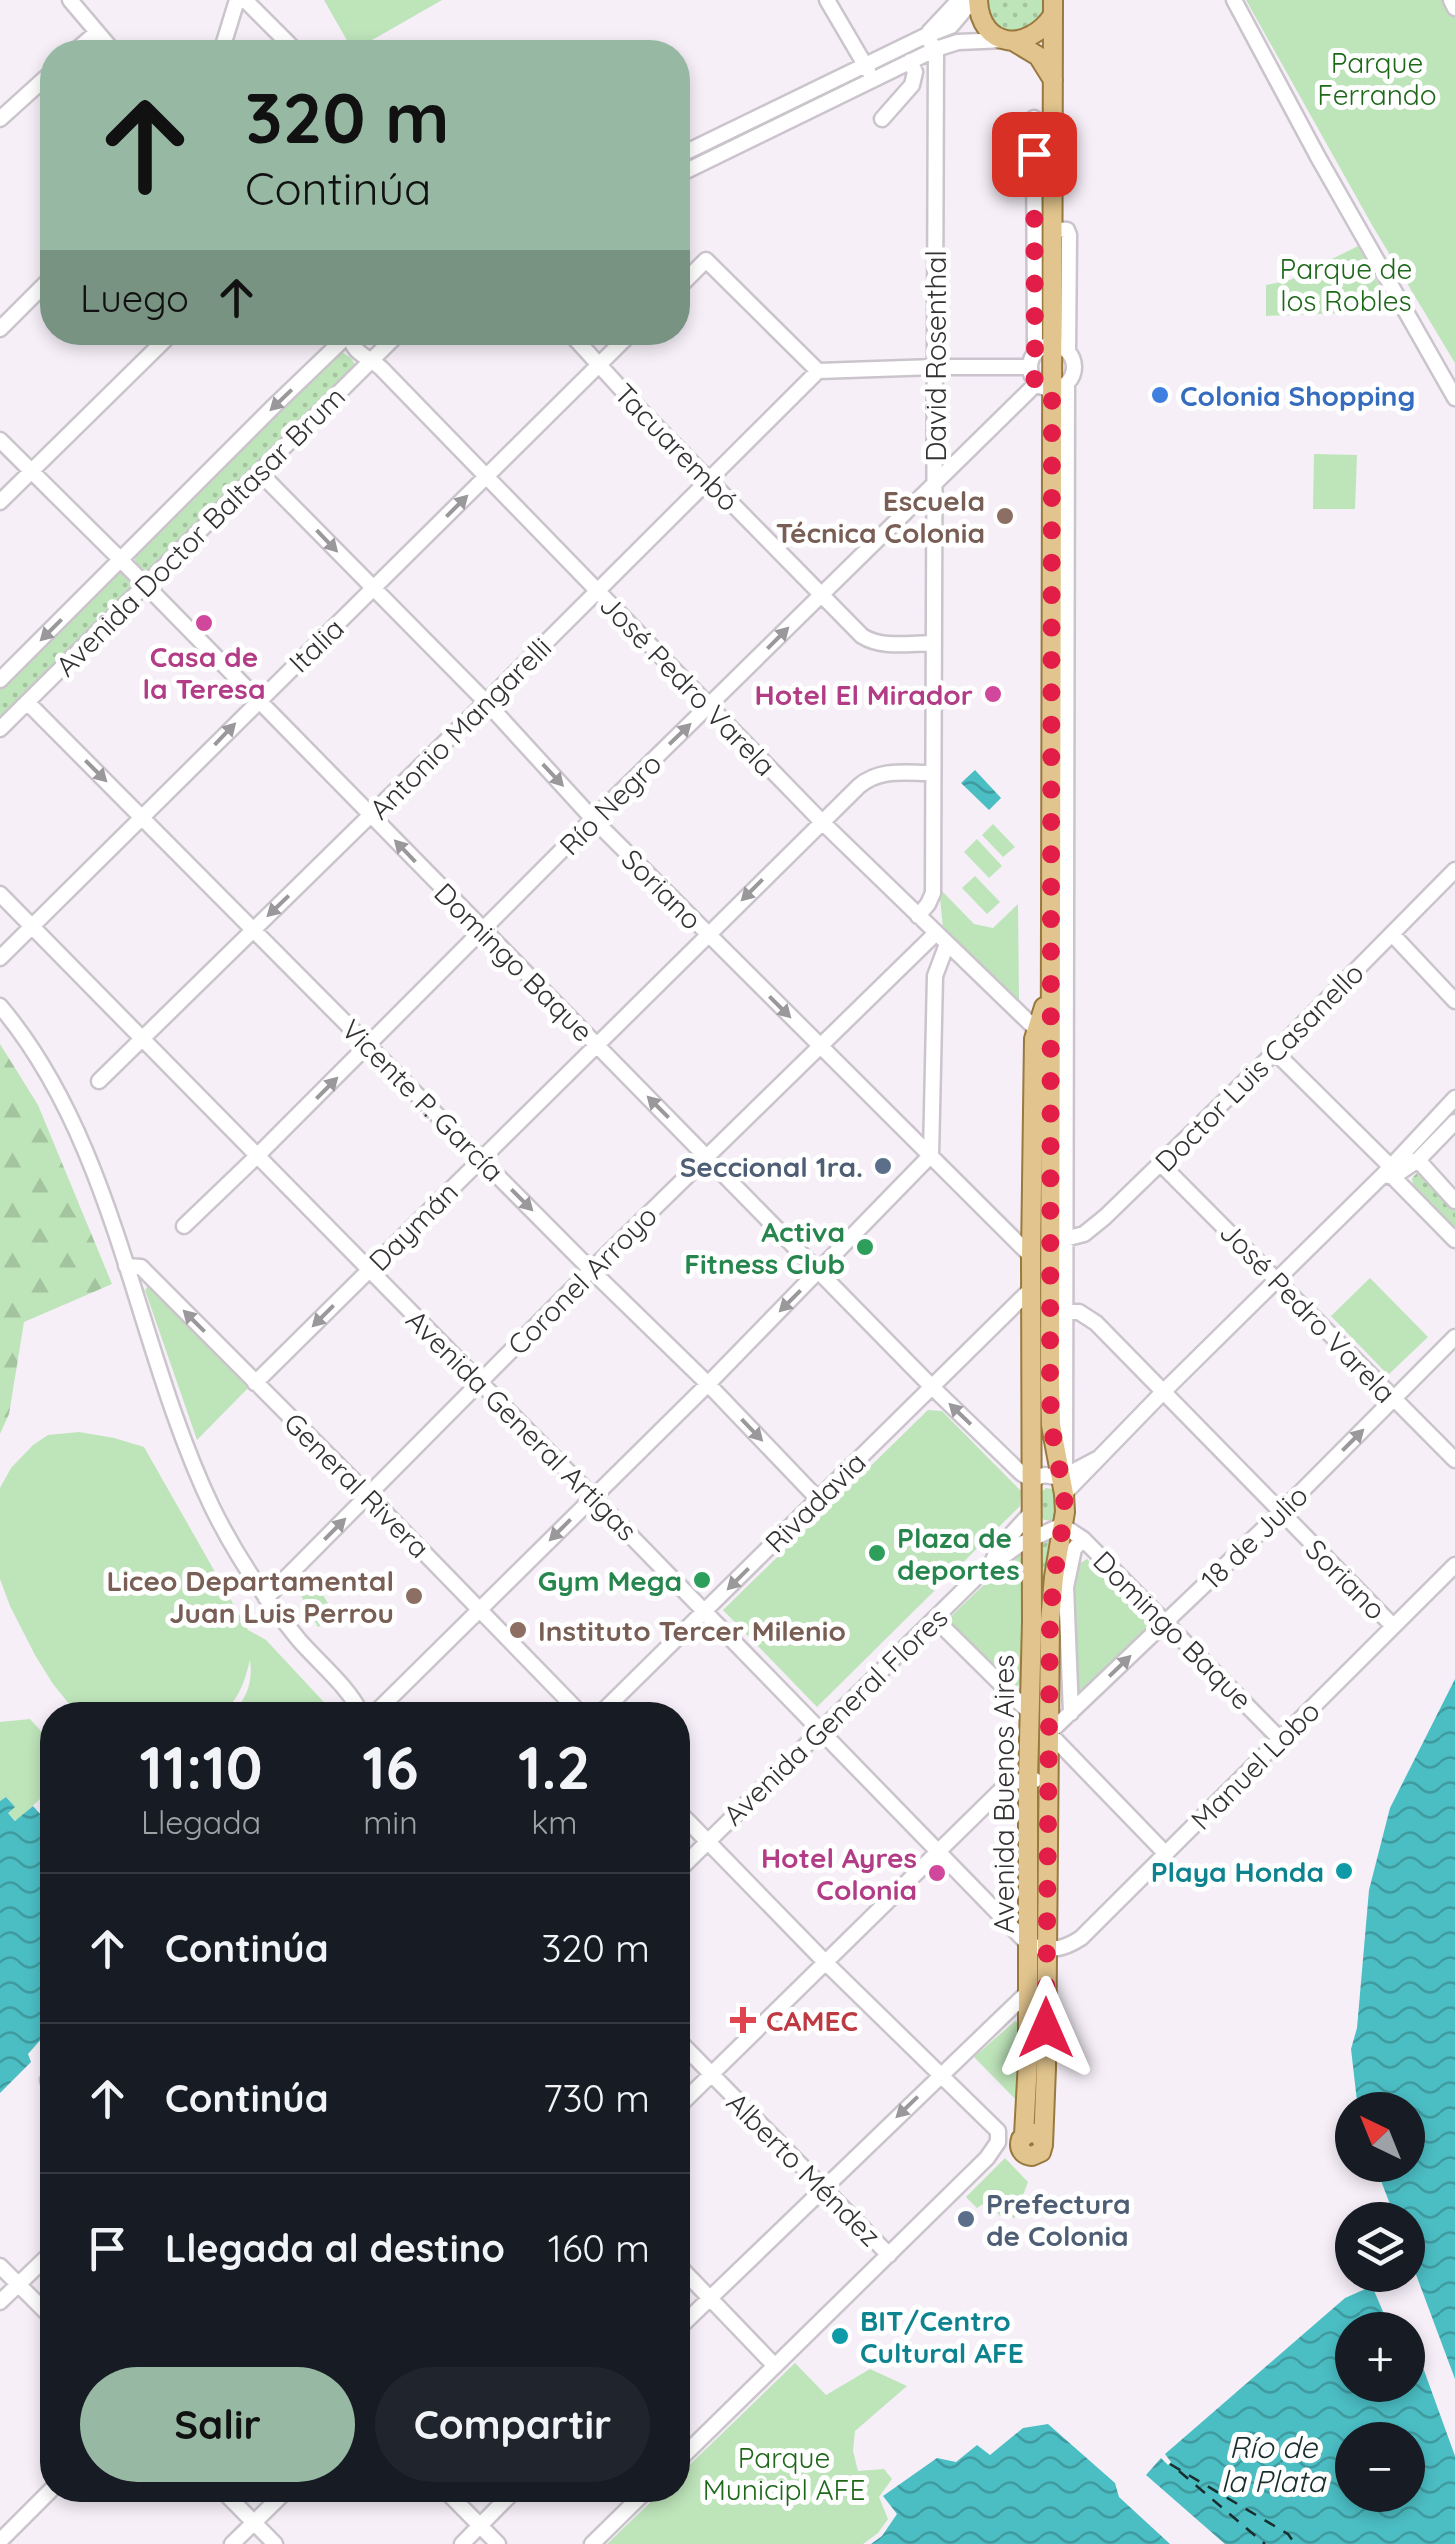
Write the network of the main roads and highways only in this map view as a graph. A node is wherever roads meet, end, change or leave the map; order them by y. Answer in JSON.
{"nodes":[{"id":1,"x":976,"y":0,"type":"edge"},
{"id":2,"x":1053,"y":7,"type":"edge"},
{"id":3,"x":1012,"y":41,"type":"junction"},
{"id":4,"x":1053,"y":80,"type":"junction"},
{"id":5,"x":1049,"y":1237,"type":"junction"},
{"id":6,"x":1048,"y":1312,"type":"junction"},
{"id":7,"x":1038,"y":1947,"type":"junction"},
{"id":8,"x":1037,"y":2062,"type":"junction"}],
"edges":[{"from":1,"to":3,"type":"main road"},
{"from":2,"to":3,"type":"main road"},
{"from":2,"to":4,"type":"main road"},
{"from":3,"to":4,"type":"main road"},
{"from":4,"to":5,"type":"main road"},
{"from":5,"to":6,"type":"main road"},
{"from":5,"to":6,"type":"main road"},
{"from":6,"to":7,"type":"main road","name":"Avenida Buenos Aires"},
{"from":6,"to":7,"type":"main road","name":"Avenida Buenos Aires"},
{"from":7,"to":8,"type":"main road","name":"Avenida Buenos Aires"},
{"from":7,"to":8,"type":"main road","name":"Avenida Buenos Aires"},
{"from":8,"to":8,"type":"main road","name":"Avenida Buenos Aires"}]}
